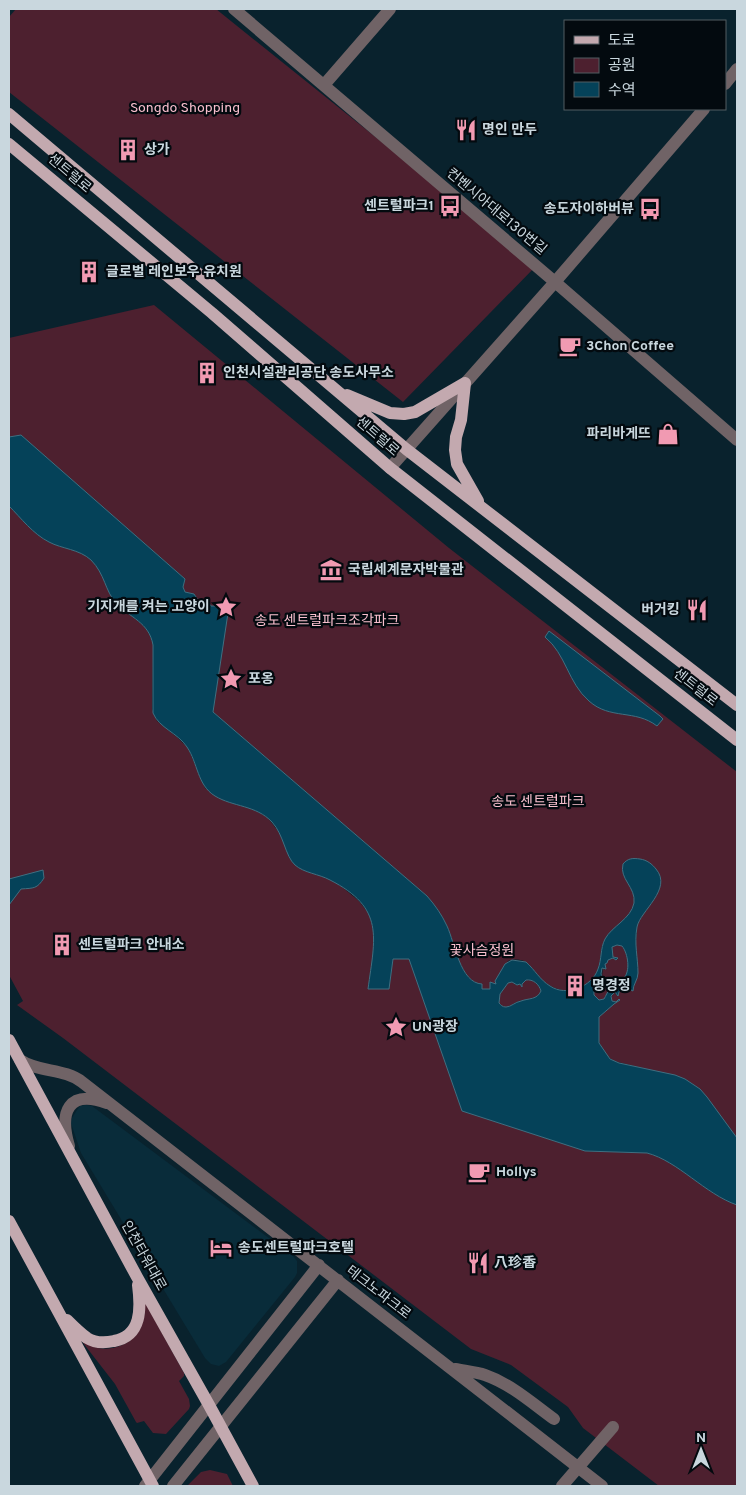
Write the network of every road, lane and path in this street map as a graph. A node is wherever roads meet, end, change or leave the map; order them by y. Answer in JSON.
{"nodes":[{"id":1,"x":234,"y":9,"type":"edge"},
{"id":2,"x":390,"y":9,"type":"edge"},
{"id":3,"x":737,"y":69,"type":"edge"},
{"id":4,"x":726,"y":83,"type":"edge"},
{"id":5,"x":324,"y":85,"type":"junction"},
{"id":6,"x":703,"y":110,"type":"edge"},
{"id":7,"x":9,"y":114,"type":"edge"},
{"id":8,"x":9,"y":144,"type":"edge"},
{"id":9,"x":555,"y":282,"type":"junction"},
{"id":10,"x":465,"y":383,"type":"junction"},
{"id":11,"x":336,"y":390,"type":"junction"},
{"id":12,"x":737,"y":440,"type":"edge"},
{"id":13,"x":406,"y":449,"type":"junction"},
{"id":14,"x":390,"y":468,"type":"junction"},
{"id":15,"x":483,"y":508,"type":"junction"},
{"id":16,"x":737,"y":706,"type":"edge"},
{"id":17,"x":737,"y":740,"type":"edge"},
{"id":18,"x":9,"y":1040,"type":"edge"},
{"id":19,"x":20,"y":1060,"type":"junction"},
{"id":20,"x":112,"y":1104,"type":"junction"},
{"id":21,"x":72,"y":1155,"type":"junction"},
{"id":22,"x":9,"y":1221,"type":"edge"},
{"id":23,"x":319,"y":1265,"type":"junction"},
{"id":24,"x":137,"y":1277,"type":"junction"},
{"id":25,"x":338,"y":1280,"type":"junction"},
{"id":26,"x":60,"y":1313,"type":"junction"},
{"id":27,"x":451,"y":1368,"type":"junction"},
{"id":28,"x":209,"y":1404,"type":"junction"},
{"id":29,"x":554,"y":1419,"type":"dead end"},
{"id":30,"x":220,"y":1427,"type":"junction"},
{"id":31,"x":613,"y":1427,"type":"dead end"},
{"id":32,"x":578,"y":1467,"type":"junction"},
{"id":33,"x":149,"y":1484,"type":"edge"},
{"id":34,"x":173,"y":1486,"type":"edge"},
{"id":35,"x":252,"y":1486,"type":"edge"},
{"id":36,"x":562,"y":1486,"type":"edge"},
{"id":37,"x":602,"y":1486,"type":"edge"}],
"edges":[{"from":1,"to":5,"type":"street","name":"컨벤시아대로130번길"},
{"from":2,"to":5,"type":"street"},
{"from":3,"to":4,"type":"street"},
{"from":5,"to":9,"type":"street","name":"컨벤시아대로130번길"},
{"from":6,"to":9,"type":"street"},
{"from":7,"to":11,"type":"main road","name":"센트럴로"},
{"from":8,"to":14,"type":"main road","name":"센트럴로"},
{"from":9,"to":10,"type":"street"},
{"from":9,"to":12,"type":"street","name":"컨벤시아대로130번길"},
{"from":10,"to":11,"type":"main road"},
{"from":10,"to":13,"type":"street"},
{"from":10,"to":15,"type":"main road"},
{"from":11,"to":13,"type":"main road","name":"센트럴로"},
{"from":13,"to":14,"type":"street"},
{"from":13,"to":15,"type":"main road","name":"센트럴로"},
{"from":14,"to":17,"type":"main road","name":"센트럴로"},
{"from":15,"to":16,"type":"main road","name":"센트럴로"},
{"from":18,"to":19,"type":"main road","name":"인천타워대로"},
{"from":19,"to":20,"type":"street","name":"테크노파크로"},
{"from":19,"to":21,"type":"main road","name":"인천타워대로"},
{"from":20,"to":21,"type":"street","name":"테크노파크로"},
{"from":20,"to":23,"type":"street","name":"테크노파크로"},
{"from":21,"to":24,"type":"main road","name":"인천타워대로"},
{"from":22,"to":26,"type":"main road"},
{"from":23,"to":25,"type":"street","name":"테크노파크로"},
{"from":23,"to":28,"type":"street"},
{"from":24,"to":26,"type":"main road"},
{"from":24,"to":28,"type":"main road","name":"인천타워대로"},
{"from":25,"to":27,"type":"street","name":"테크노파크로"},
{"from":25,"to":30,"type":"street"},
{"from":26,"to":33,"type":"main road"},
{"from":27,"to":29,"type":"street"},
{"from":27,"to":32,"type":"street","name":"테크노파크로"},
{"from":28,"to":30,"type":"main road","name":"인천타워대로"},
{"from":28,"to":33,"type":"street"},
{"from":30,"to":34,"type":"street"},
{"from":30,"to":35,"type":"main road","name":"인천타워대로"},
{"from":31,"to":32,"type":"street"},
{"from":32,"to":36,"type":"street"},
{"from":32,"to":37,"type":"street","name":"테크노파크로"}]}
